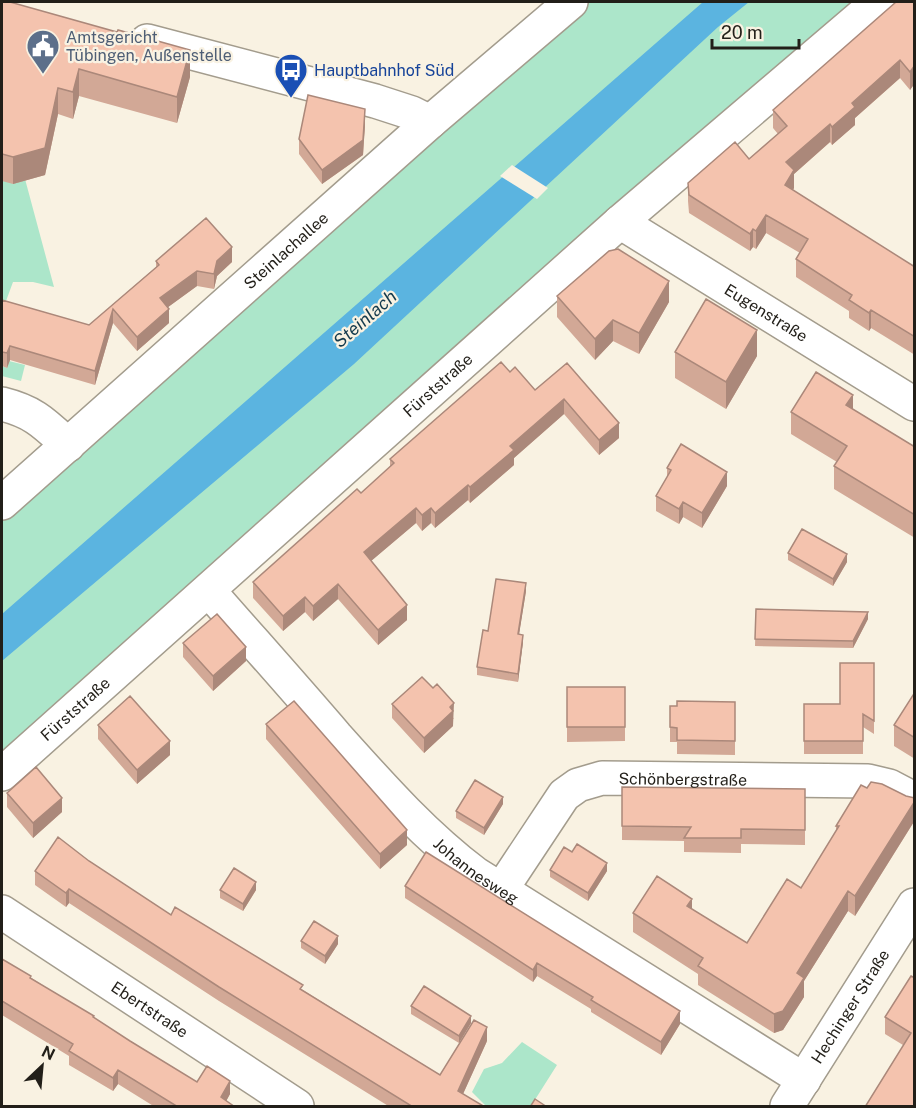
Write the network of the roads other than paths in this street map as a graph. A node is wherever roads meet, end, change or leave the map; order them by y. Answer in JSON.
{"nodes":[{"id":1,"x":570,"y":2,"type":"edge"},
{"id":2,"x":878,"y":2,"type":"edge"},
{"id":3,"x":118,"y":33,"type":"edge"},
{"id":4,"x":430,"y":122,"type":"junction"},
{"id":5,"x":620,"y":222,"type":"junction"},
{"id":6,"x":2,"y":404,"type":"edge"},
{"id":7,"x":915,"y":404,"type":"edge"},
{"id":8,"x":68,"y":445,"type":"junction"},
{"id":9,"x":2,"y":503,"type":"edge"},
{"id":10,"x":209,"y":591,"type":"junction"},
{"id":11,"x":2,"y":774,"type":"edge"},
{"id":12,"x":915,"y":799,"type":"edge"},
{"id":13,"x":501,"y":890,"type":"junction"},
{"id":14,"x":915,"y":905,"type":"edge"},
{"id":15,"x":2,"y":912,"type":"edge"},
{"id":16,"x":795,"y":1093,"type":"edge"},
{"id":17,"x":297,"y":1107,"type":"edge"}],
"edges":[{"from":1,"to":4,"type":"street","name":"Steinlachallee"},
{"from":2,"to":5,"type":"street","name":"Fürststraße"},
{"from":3,"to":4,"type":"street"},
{"from":4,"to":8,"type":"street","name":"Steinlachallee"},
{"from":5,"to":7,"type":"street","name":"Eugenstraße"},
{"from":5,"to":10,"type":"street","name":"Fürststraße"},
{"from":6,"to":8,"type":"street"},
{"from":8,"to":9,"type":"street","name":"Steinlachallee"},
{"from":10,"to":11,"type":"street","name":"Fürststraße"},
{"from":10,"to":13,"type":"street","name":"Johannesweg"},
{"from":12,"to":13,"type":"street","name":"Schönbergstraße"},
{"from":13,"to":16,"type":"street","name":"Johannesweg"},
{"from":14,"to":16,"type":"street","name":"Hechinger Straße"},
{"from":15,"to":17,"type":"street","name":"Ebertstraße"}]}
